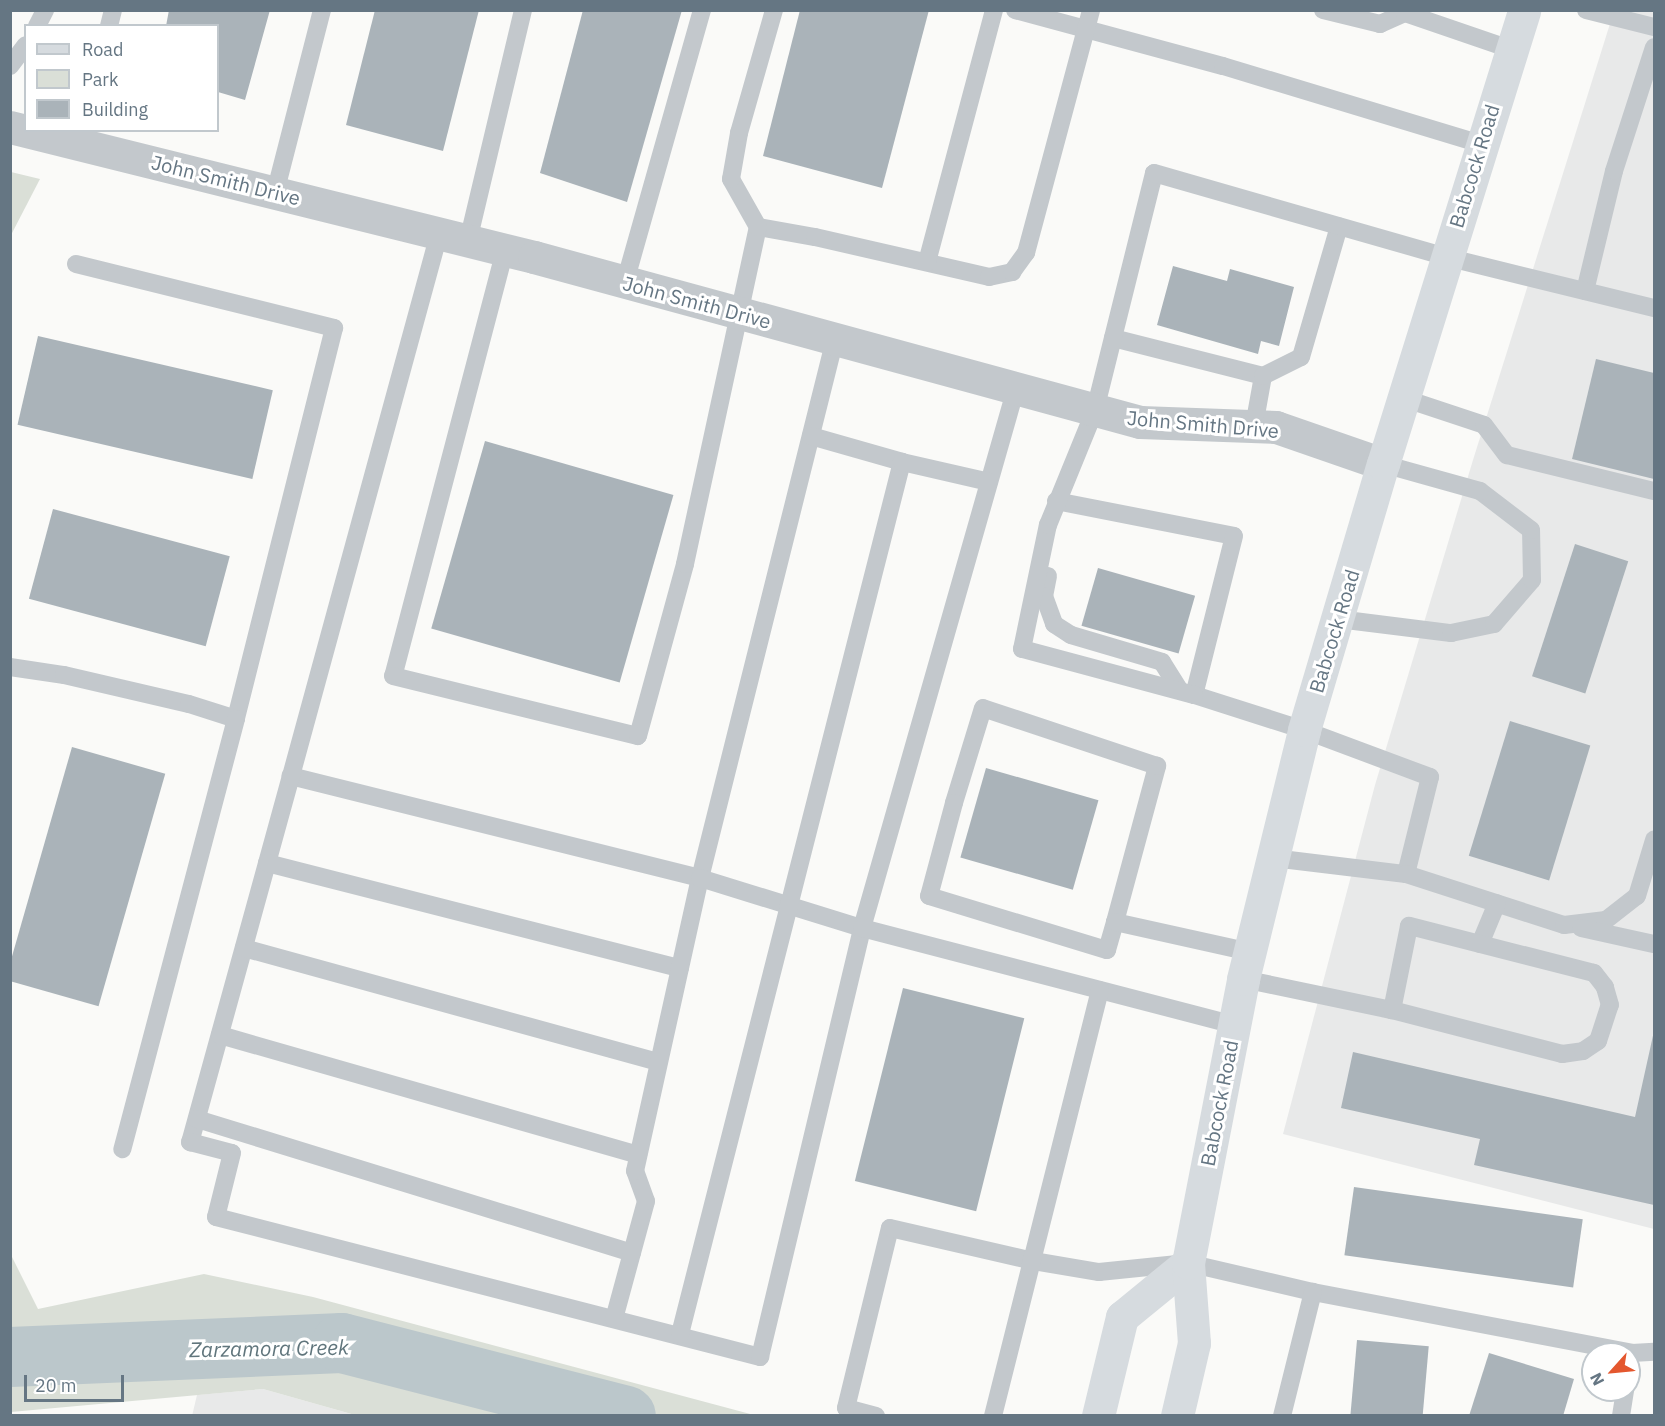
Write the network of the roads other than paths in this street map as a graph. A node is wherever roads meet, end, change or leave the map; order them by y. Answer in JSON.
{"nodes":[{"id":1,"x":45,"y":10,"type":"edge"},
{"id":2,"x":322,"y":10,"type":"edge"},
{"id":3,"x":523,"y":10,"type":"edge"},
{"id":4,"x":702,"y":10,"type":"edge"},
{"id":5,"x":774,"y":10,"type":"edge"},
{"id":6,"x":993,"y":10,"type":"edge"},
{"id":7,"x":1015,"y":10,"type":"edge"},
{"id":8,"x":1091,"y":10,"type":"edge"},
{"id":9,"x":1323,"y":10,"type":"edge"},
{"id":10,"x":1524,"y":10,"type":"edge"},
{"id":11,"x":1586,"y":10,"type":"edge"},
{"id":12,"x":1402,"y":12,"type":"edge"},
{"id":13,"x":38,"y":24,"type":"edge"},
{"id":14,"x":1654,"y":27,"type":"edge"},
{"id":15,"x":1084,"y":30,"type":"junction"},
{"id":16,"x":1654,"y":46,"type":"edge"},
{"id":17,"x":24,"y":48,"type":"edge"},
{"id":18,"x":1510,"y":49,"type":"junction"},
{"id":19,"x":10,"y":66,"type":"edge"},
{"id":20,"x":1646,"y":99,"type":"edge"},
{"id":21,"x":45,"y":132,"type":"edge"},
{"id":22,"x":80,"y":137,"type":"edge"},
{"id":23,"x":1481,"y":144,"type":"junction"},
{"id":24,"x":275,"y":193,"type":"junction"},
{"id":25,"x":1339,"y":226,"type":"junction"},
{"id":26,"x":758,"y":227,"type":"junction"},
{"id":27,"x":453,"y":237,"type":"junction"},
{"id":28,"x":505,"y":250,"type":"junction"},
{"id":29,"x":1446,"y":257,"type":"junction"},
{"id":30,"x":927,"y":262,"type":"junction"},
{"id":31,"x":76,"y":264,"type":"dead end"},
{"id":32,"x":626,"y":282,"type":"junction"},
{"id":33,"x":1585,"y":291,"type":"junction"},
{"id":34,"x":1654,"y":308,"type":"edge"},
{"id":35,"x":740,"y":313,"type":"junction"},
{"id":36,"x":1113,"y":338,"type":"junction"},
{"id":37,"x":836,"y":339,"type":"junction"},
{"id":38,"x":1263,"y":376,"type":"junction"},
{"id":39,"x":1016,"y":388,"type":"junction"},
{"id":40,"x":1403,"y":398,"type":"junction"},
{"id":41,"x":1095,"y":410,"type":"junction"},
{"id":42,"x":1254,"y":426,"type":"junction"},
{"id":43,"x":811,"y":436,"type":"junction"},
{"id":44,"x":903,"y":462,"type":"junction"},
{"id":45,"x":1383,"y":464,"type":"junction"},
{"id":46,"x":989,"y":482,"type":"junction"},
{"id":47,"x":1654,"y":491,"type":"edge"},
{"id":48,"x":1056,"y":501,"type":"junction"},
{"id":49,"x":1048,"y":525,"type":"junction"},
{"id":50,"x":1338,"y":619,"type":"junction"},
{"id":51,"x":10,"y":667,"type":"edge"},
{"id":52,"x":1187,"y":693,"type":"junction"},
{"id":53,"x":236,"y":719,"type":"junction"},
{"id":54,"x":1304,"y":730,"type":"junction"},
{"id":55,"x":291,"y":776,"type":"junction"},
{"id":56,"x":1654,"y":840,"type":"edge"},
{"id":57,"x":1273,"y":858,"type":"junction"},
{"id":58,"x":267,"y":863,"type":"junction"},
{"id":59,"x":1406,"y":874,"type":"junction"},
{"id":60,"x":700,"y":878,"type":"junction"},
{"id":61,"x":1497,"y":903,"type":"junction"},
{"id":62,"x":789,"y":905,"type":"junction"},
{"id":63,"x":1115,"y":922,"type":"junction"},
{"id":64,"x":1564,"y":924,"type":"junction"},
{"id":65,"x":862,"y":928,"type":"junction"},
{"id":66,"x":1480,"y":944,"type":"junction"},
{"id":67,"x":1654,"y":944,"type":"edge"},
{"id":68,"x":244,"y":948,"type":"junction"},
{"id":69,"x":1246,"y":965,"type":"junction"},
{"id":70,"x":680,"y":968,"type":"junction"},
{"id":71,"x":1100,"y":990,"type":"junction"},
{"id":72,"x":1392,"y":1010,"type":"junction"},
{"id":73,"x":1234,"y":1025,"type":"junction"},
{"id":74,"x":220,"y":1035,"type":"junction"},
{"id":75,"x":659,"y":1062,"type":"junction"},
{"id":76,"x":197,"y":1119,"type":"junction"},
{"id":77,"x":122,"y":1149,"type":"dead end"},
{"id":78,"x":638,"y":1155,"type":"junction"},
{"id":79,"x":632,"y":1253,"type":"junction"},
{"id":80,"x":1033,"y":1261,"type":"junction"},
{"id":81,"x":1188,"y":1263,"type":"junction"},
{"id":82,"x":1313,"y":1292,"type":"junction"},
{"id":83,"x":614,"y":1319,"type":"junction"},
{"id":84,"x":680,"y":1334,"type":"junction"},
{"id":85,"x":1581,"y":1349,"type":"edge"},
{"id":86,"x":876,"y":1416,"type":"edge"},
{"id":87,"x":993,"y":1416,"type":"edge"},
{"id":88,"x":1098,"y":1416,"type":"edge"},
{"id":89,"x":1177,"y":1416,"type":"edge"},
{"id":90,"x":1282,"y":1416,"type":"edge"}],
"edges":[{"from":1,"to":13,"type":"lane"},
{"from":2,"to":24,"type":"lane"},
{"from":3,"to":27,"type":"lane"},
{"from":4,"to":32,"type":"lane"},
{"from":5,"to":26,"type":"lane"},
{"from":6,"to":30,"type":"lane"},
{"from":7,"to":15,"type":"lane"},
{"from":8,"to":15,"type":"lane"},
{"from":9,"to":12,"type":"lane"},
{"from":10,"to":18,"type":"main road","name":"Babcock Road"},
{"from":11,"to":14,"type":"lane"},
{"from":12,"to":18,"type":"lane"},
{"from":15,"to":23,"type":"lane"},
{"from":15,"to":30,"type":"lane"},
{"from":16,"to":20,"type":"lane"},
{"from":17,"to":19,"type":"lane"},
{"from":18,"to":23,"type":"main road","name":"Babcock Road"},
{"from":20,"to":33,"type":"lane"},
{"from":21,"to":22,"type":"street","name":"John Smith Drive"},
{"from":22,"to":24,"type":"street","name":"John Smith Drive"},
{"from":23,"to":29,"type":"main road","name":"Babcock Road"},
{"from":24,"to":27,"type":"street","name":"John Smith Drive"},
{"from":25,"to":29,"type":"lane"},
{"from":25,"to":36,"type":"lane"},
{"from":25,"to":38,"type":"lane"},
{"from":26,"to":30,"type":"lane"},
{"from":26,"to":35,"type":"lane"},
{"from":27,"to":28,"type":"street","name":"John Smith Drive"},
{"from":27,"to":55,"type":"lane"},
{"from":28,"to":32,"type":"street","name":"John Smith Drive"},
{"from":28,"to":35,"type":"lane"},
{"from":29,"to":33,"type":"lane"},
{"from":29,"to":40,"type":"main road","name":"Babcock Road"},
{"from":31,"to":53,"type":"lane"},
{"from":32,"to":35,"type":"street","name":"John Smith Drive"},
{"from":33,"to":34,"type":"lane"},
{"from":35,"to":37,"type":"street","name":"John Smith Drive"},
{"from":36,"to":38,"type":"lane"},
{"from":36,"to":41,"type":"lane"},
{"from":37,"to":39,"type":"street","name":"John Smith Drive"},
{"from":37,"to":43,"type":"lane"},
{"from":38,"to":42,"type":"lane"},
{"from":39,"to":41,"type":"street","name":"John Smith Drive"},
{"from":39,"to":46,"type":"lane"},
{"from":40,"to":45,"type":"main road","name":"Babcock Road"},
{"from":40,"to":47,"type":"lane"},
{"from":41,"to":42,"type":"street","name":"John Smith Drive"},
{"from":41,"to":48,"type":"lane"},
{"from":42,"to":45,"type":"street","name":"John Smith Drive"},
{"from":43,"to":44,"type":"lane"},
{"from":43,"to":60,"type":"lane"},
{"from":44,"to":46,"type":"lane"},
{"from":44,"to":62,"type":"lane"},
{"from":45,"to":50,"type":"main road","name":"Babcock Road"},
{"from":45,"to":50,"type":"lane"},
{"from":46,"to":65,"type":"lane"},
{"from":48,"to":49,"type":"lane"},
{"from":48,"to":52,"type":"lane"},
{"from":49,"to":52,"type":"lane"},
{"from":49,"to":52,"type":"lane"},
{"from":50,"to":54,"type":"main road","name":"Babcock Road"},
{"from":51,"to":53,"type":"lane"},
{"from":52,"to":54,"type":"lane"},
{"from":53,"to":77,"type":"lane"},
{"from":54,"to":57,"type":"main road","name":"Babcock Road"},
{"from":54,"to":59,"type":"lane"},
{"from":55,"to":58,"type":"lane"},
{"from":55,"to":60,"type":"lane"},
{"from":56,"to":64,"type":"lane"},
{"from":57,"to":59,"type":"lane"},
{"from":57,"to":69,"type":"main road","name":"Babcock Road"},
{"from":58,"to":68,"type":"lane"},
{"from":58,"to":70,"type":"lane"},
{"from":59,"to":61,"type":"lane"},
{"from":60,"to":62,"type":"lane"},
{"from":60,"to":70,"type":"lane"},
{"from":61,"to":64,"type":"lane"},
{"from":61,"to":66,"type":"lane"},
{"from":62,"to":65,"type":"lane"},
{"from":62,"to":84,"type":"lane"},
{"from":63,"to":63,"type":"lane"},
{"from":63,"to":69,"type":"lane"},
{"from":64,"to":67,"type":"lane"},
{"from":65,"to":71,"type":"lane"},
{"from":65,"to":84,"type":"lane"},
{"from":66,"to":72,"type":"lane"},
{"from":66,"to":72,"type":"lane"},
{"from":68,"to":74,"type":"lane"},
{"from":68,"to":75,"type":"lane"},
{"from":69,"to":72,"type":"lane"},
{"from":69,"to":73,"type":"main road","name":"Babcock Road"},
{"from":70,"to":75,"type":"lane"},
{"from":71,"to":73,"type":"lane"},
{"from":71,"to":80,"type":"lane"},
{"from":73,"to":81,"type":"main road","name":"Babcock Road"},
{"from":74,"to":76,"type":"lane"},
{"from":74,"to":78,"type":"lane"},
{"from":75,"to":78,"type":"lane"},
{"from":76,"to":79,"type":"lane"},
{"from":76,"to":83,"type":"lane"},
{"from":78,"to":79,"type":"lane"},
{"from":79,"to":83,"type":"lane"},
{"from":80,"to":81,"type":"lane"},
{"from":80,"to":86,"type":"lane"},
{"from":80,"to":87,"type":"lane"},
{"from":81,"to":82,"type":"lane"},
{"from":81,"to":88,"type":"main road"},
{"from":81,"to":89,"type":"main road","name":"Babcock Road"},
{"from":82,"to":85,"type":"lane"},
{"from":82,"to":90,"type":"lane"},
{"from":83,"to":84,"type":"lane"}]}
